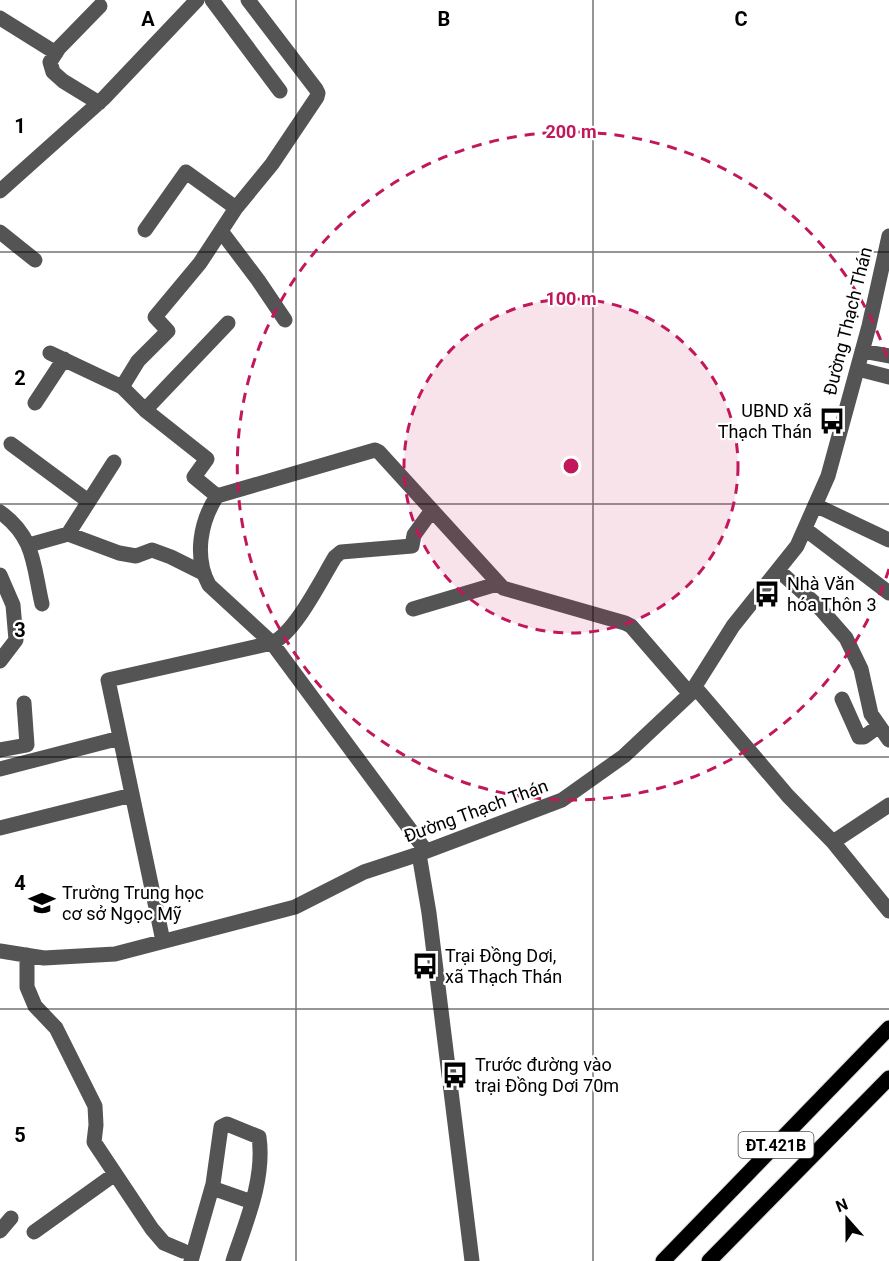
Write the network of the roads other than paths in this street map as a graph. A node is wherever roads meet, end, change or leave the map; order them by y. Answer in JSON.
{"nodes":[{"id":1,"x":197,"y":0,"type":"edge"},
{"id":2,"x":212,"y":0,"type":"edge"},
{"id":3,"x":248,"y":0,"type":"edge"},
{"id":4,"x":100,"y":6,"type":"dead end"},
{"id":5,"x":0,"y":18,"type":"edge"},
{"id":6,"x":56,"y":53,"type":"junction"},
{"id":7,"x":280,"y":91,"type":"dead end"},
{"id":8,"x":99,"y":103,"type":"junction"},
{"id":9,"x":0,"y":191,"type":"edge"},
{"id":10,"x":236,"y":208,"type":"junction"},
{"id":11,"x":145,"y":230,"type":"dead end"},
{"id":12,"x":221,"y":231,"type":"junction"},
{"id":13,"x":0,"y":232,"type":"edge"},
{"id":14,"x":889,"y":236,"type":"edge"},
{"id":15,"x":887,"y":258,"type":"edge"},
{"id":16,"x":35,"y":260,"type":"dead end"},
{"id":17,"x":883,"y":293,"type":"edge"},
{"id":18,"x":285,"y":320,"type":"dead end"},
{"id":19,"x":228,"y":322,"type":"dead end"},
{"id":20,"x":862,"y":351,"type":"junction"},
{"id":21,"x":889,"y":356,"type":"edge"},
{"id":22,"x":858,"y":369,"type":"junction"},
{"id":23,"x":889,"y":377,"type":"edge"},
{"id":24,"x":122,"y":387,"type":"junction"},
{"id":25,"x":34,"y":403,"type":"dead end"},
{"id":26,"x":145,"y":410,"type":"junction"},
{"id":27,"x":11,"y":444,"type":"dead end"},
{"id":28,"x":114,"y":462,"type":"dead end"},
{"id":29,"x":217,"y":496,"type":"junction"},
{"id":30,"x":88,"y":501,"type":"junction"},
{"id":31,"x":815,"y":505,"type":"junction"},
{"id":32,"x":432,"y":510,"type":"junction"},
{"id":33,"x":0,"y":512,"type":"edge"},
{"id":34,"x":805,"y":529,"type":"junction"},
{"id":35,"x":68,"y":534,"type":"junction"},
{"id":36,"x":889,"y":540,"type":"edge"},
{"id":37,"x":29,"y":545,"type":"junction"},
{"id":38,"x":778,"y":570,"type":"junction"},
{"id":39,"x":203,"y":573,"type":"junction"},
{"id":40,"x":0,"y":575,"type":"edge"},
{"id":41,"x":497,"y":584,"type":"junction"},
{"id":42,"x":889,"y":593,"type":"edge"},
{"id":43,"x":42,"y":604,"type":"dead end"},
{"id":44,"x":413,"y":609,"type":"dead end"},
{"id":45,"x":272,"y":643,"type":"junction"},
{"id":46,"x":0,"y":661,"type":"edge"},
{"id":47,"x":693,"y":691,"type":"junction"},
{"id":48,"x":842,"y":699,"type":"dead end"},
{"id":49,"x":24,"y":703,"type":"dead end"},
{"id":50,"x":879,"y":726,"type":"junction"},
{"id":51,"x":120,"y":738,"type":"junction"},
{"id":52,"x":889,"y":740,"type":"edge"},
{"id":53,"x":0,"y":750,"type":"edge"},
{"id":54,"x":0,"y":769,"type":"edge"},
{"id":55,"x":132,"y":795,"type":"junction"},
{"id":56,"x":889,"y":805,"type":"edge"},
{"id":57,"x":0,"y":828,"type":"edge"},
{"id":58,"x":833,"y":842,"type":"junction"},
{"id":59,"x":423,"y":852,"type":"junction"},
{"id":60,"x":889,"y":911,"type":"edge"},
{"id":61,"x":163,"y":941,"type":"junction"},
{"id":62,"x":0,"y":951,"type":"edge"},
{"id":63,"x":27,"y":955,"type":"junction"},
{"id":64,"x":889,"y":1028,"type":"edge"},
{"id":65,"x":889,"y":1078,"type":"edge"},
{"id":66,"x":213,"y":1121,"type":"dead end"},
{"id":67,"x":115,"y":1174,"type":"junction"},
{"id":68,"x":212,"y":1188,"type":"junction"},
{"id":69,"x":252,"y":1202,"type":"junction"},
{"id":70,"x":11,"y":1218,"type":"dead end"},
{"id":71,"x":0,"y":1231,"type":"edge"},
{"id":72,"x":34,"y":1232,"type":"dead end"},
{"id":73,"x":184,"y":1258,"type":"edge"},
{"id":74,"x":233,"y":1261,"type":"edge"},
{"id":75,"x":472,"y":1261,"type":"edge"},
{"id":76,"x":663,"y":1261,"type":"edge"},
{"id":77,"x":709,"y":1261,"type":"edge"}],
"edges":[{"from":1,"to":8,"type":"street"},
{"from":2,"to":7,"type":"street"},
{"from":3,"to":10,"type":"street"},
{"from":4,"to":6,"type":"street"},
{"from":5,"to":6,"type":"street"},
{"from":6,"to":8,"type":"street"},
{"from":8,"to":9,"type":"street"},
{"from":10,"to":11,"type":"street"},
{"from":10,"to":12,"type":"street"},
{"from":12,"to":18,"type":"street"},
{"from":12,"to":24,"type":"street"},
{"from":13,"to":16,"type":"street"},
{"from":14,"to":15,"type":"street","name":"Đường Thạch Thán"},
{"from":15,"to":17,"type":"street","name":"Đường Thạch Thán"},
{"from":17,"to":20,"type":"street","name":"Đường Thạch Thán"},
{"from":19,"to":26,"type":"street"},
{"from":20,"to":21,"type":"street"},
{"from":20,"to":22,"type":"street","name":"Đường Thạch Thán"},
{"from":22,"to":23,"type":"street"},
{"from":22,"to":31,"type":"street","name":"Đường Thạch Thán"},
{"from":24,"to":25,"type":"street"},
{"from":24,"to":26,"type":"street"},
{"from":26,"to":29,"type":"street"},
{"from":27,"to":30,"type":"street"},
{"from":28,"to":30,"type":"street"},
{"from":29,"to":32,"type":"street"},
{"from":29,"to":39,"type":"street"},
{"from":30,"to":35,"type":"street"},
{"from":31,"to":34,"type":"street","name":"Đường Thạch Thán"},
{"from":31,"to":36,"type":"street"},
{"from":32,"to":41,"type":"street"},
{"from":32,"to":45,"type":"street"},
{"from":33,"to":37,"type":"street"},
{"from":34,"to":38,"type":"street","name":"Đường Thạch Thán"},
{"from":34,"to":42,"type":"street"},
{"from":35,"to":37,"type":"street"},
{"from":35,"to":39,"type":"street"},
{"from":37,"to":43,"type":"street"},
{"from":38,"to":47,"type":"street","name":"Đường Thạch Thán"},
{"from":38,"to":50,"type":"street"},
{"from":39,"to":45,"type":"street"},
{"from":40,"to":46,"type":"street"},
{"from":41,"to":44,"type":"street"},
{"from":41,"to":47,"type":"street"},
{"from":45,"to":51,"type":"street"},
{"from":45,"to":59,"type":"street"},
{"from":47,"to":58,"type":"street"},
{"from":47,"to":59,"type":"street","name":"Đường Thạch Thán"},
{"from":48,"to":50,"type":"street"},
{"from":49,"to":53,"type":"street"},
{"from":50,"to":52,"type":"street"},
{"from":51,"to":54,"type":"street"},
{"from":51,"to":55,"type":"street"},
{"from":55,"to":57,"type":"street"},
{"from":55,"to":61,"type":"street"},
{"from":56,"to":58,"type":"street"},
{"from":58,"to":60,"type":"street"},
{"from":59,"to":61,"type":"street","name":"Đường Thạch Thán"},
{"from":59,"to":75,"type":"street"},
{"from":61,"to":63,"type":"street","name":"Đường Thạch Thán"},
{"from":62,"to":63,"type":"street","name":"Đường Thạch Thán"},
{"from":63,"to":67,"type":"street"},
{"from":64,"to":76,"type":"main road","number":"ĐT.421B"},
{"from":65,"to":77,"type":"main road","number":"ĐT.421B"},
{"from":66,"to":73,"type":"street"},
{"from":67,"to":72,"type":"street"},
{"from":67,"to":73,"type":"street"},
{"from":68,"to":69,"type":"street"},
{"from":68,"to":69,"type":"street"},
{"from":68,"to":73,"type":"street"},
{"from":69,"to":74,"type":"street"},
{"from":70,"to":71,"type":"street"}]}
